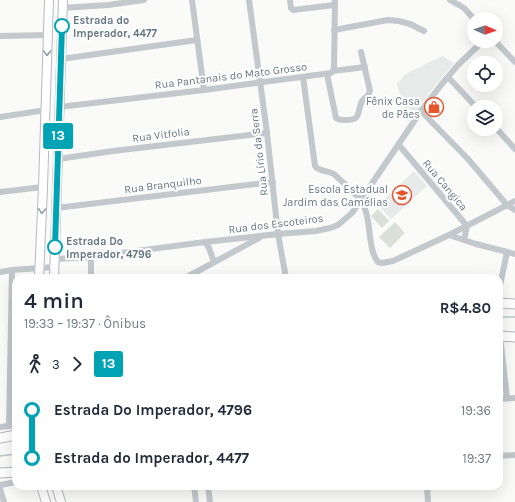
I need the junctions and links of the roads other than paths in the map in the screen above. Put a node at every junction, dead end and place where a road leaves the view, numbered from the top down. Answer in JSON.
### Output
{"nodes":[{"id":1,"x":49,"y":0,"type":"edge"},
{"id":2,"x":144,"y":0,"type":"edge"},
{"id":3,"x":192,"y":0,"type":"edge"},
{"id":4,"x":249,"y":0,"type":"edge"},
{"id":5,"x":290,"y":0,"type":"edge"},
{"id":6,"x":450,"y":0,"type":"edge"},
{"id":7,"x":462,"y":0,"type":"edge"},
{"id":8,"x":335,"y":2,"type":"edge"},
{"id":9,"x":62,"y":4,"type":"edge"},
{"id":10,"x":464,"y":8,"type":"junction"},
{"id":11,"x":468,"y":12,"type":"edge"},
{"id":12,"x":334,"y":30,"type":"junction"},
{"id":13,"x":424,"y":31,"type":"dead end"},
{"id":14,"x":48,"y":35,"type":"junction"},
{"id":15,"x":0,"y":36,"type":"edge"},
{"id":16,"x":198,"y":40,"type":"junction"},
{"id":17,"x":476,"y":48,"type":"edge"},
{"id":18,"x":502,"y":48,"type":"edge"},
{"id":19,"x":361,"y":52,"type":"dead end"},
{"id":20,"x":61,"y":59,"type":"junction"},
{"id":21,"x":515,"y":62,"type":"edge"},
{"id":22,"x":365,"y":67,"type":"junction"},
{"id":23,"x":333,"y":71,"type":"junction"},
{"id":24,"x":327,"y":74,"type":"junction"},
{"id":25,"x":303,"y":77,"type":"junction"},
{"id":26,"x":448,"y":77,"type":"junction"},
{"id":27,"x":260,"y":82,"type":"junction"},
{"id":28,"x":204,"y":90,"type":"junction"},
{"id":29,"x":469,"y":100,"type":"edge"},
{"id":30,"x":59,"y":107,"type":"junction"},
{"id":31,"x":46,"y":110,"type":"junction"},
{"id":32,"x":421,"y":111,"type":"junction"},
{"id":33,"x":0,"y":117,"type":"edge"},
{"id":34,"x":267,"y":133,"type":"junction"},
{"id":35,"x":503,"y":135,"type":"edge"},
{"id":36,"x":399,"y":145,"type":"junction"},
{"id":37,"x":515,"y":148,"type":"edge"},
{"id":38,"x":58,"y":159,"type":"junction"},
{"id":39,"x":273,"y":182,"type":"junction"},
{"id":40,"x":43,"y":187,"type":"junction"},
{"id":41,"x":0,"y":192,"type":"edge"},
{"id":42,"x":361,"y":201,"type":"junction"},
{"id":43,"x":515,"y":201,"type":"edge"},
{"id":44,"x":507,"y":205,"type":"junction"},
{"id":45,"x":56,"y":208,"type":"junction"},
{"id":46,"x":515,"y":210,"type":"edge"},
{"id":47,"x":467,"y":226,"type":"junction"},
{"id":48,"x":278,"y":234,"type":"junction"},
{"id":49,"x":449,"y":235,"type":"junction"},
{"id":50,"x":262,"y":236,"type":"junction"},
{"id":51,"x":464,"y":240,"type":"junction"},
{"id":52,"x":205,"y":242,"type":"junction"},
{"id":53,"x":507,"y":252,"type":"junction"},
{"id":54,"x":515,"y":254,"type":"edge"},
{"id":55,"x":91,"y":257,"type":"junction"},
{"id":56,"x":214,"y":262,"type":"junction"},
{"id":57,"x":55,"y":263,"type":"junction"},
{"id":58,"x":39,"y":268,"type":"junction"},
{"id":59,"x":12,"y":270,"type":"junction"},
{"id":60,"x":0,"y":272,"type":"edge"},
{"id":61,"x":12,"y":274,"type":"edge"},
{"id":62,"x":39,"y":274,"type":"edge"},
{"id":63,"x":54,"y":274,"type":"edge"},
{"id":64,"x":91,"y":274,"type":"edge"},
{"id":65,"x":192,"y":274,"type":"edge"},
{"id":66,"x":285,"y":274,"type":"edge"},
{"id":67,"x":502,"y":274,"type":"edge"},
{"id":68,"x":503,"y":303,"type":"edge"},
{"id":69,"x":515,"y":304,"type":"edge"},
{"id":70,"x":503,"y":336,"type":"edge"},
{"id":71,"x":515,"y":337,"type":"edge"},
{"id":72,"x":503,"y":363,"type":"edge"},
{"id":73,"x":503,"y":398,"type":"edge"},
{"id":74,"x":507,"y":398,"type":"junction"},
{"id":75,"x":515,"y":398,"type":"edge"},
{"id":76,"x":12,"y":425,"type":"edge"},
{"id":77,"x":0,"y":427,"type":"edge"},
{"id":78,"x":12,"y":436,"type":"edge"},
{"id":79,"x":0,"y":438,"type":"edge"},
{"id":80,"x":515,"y":455,"type":"edge"},
{"id":81,"x":503,"y":456,"type":"edge"},
{"id":82,"x":12,"y":472,"type":"edge"},
{"id":83,"x":0,"y":473,"type":"edge"},
{"id":84,"x":12,"y":483,"type":"edge"},
{"id":85,"x":0,"y":485,"type":"edge"},
{"id":86,"x":0,"y":489,"type":"edge"},
{"id":87,"x":42,"y":490,"type":"edge"},
{"id":88,"x":57,"y":490,"type":"edge"},
{"id":89,"x":194,"y":490,"type":"edge"},
{"id":90,"x":208,"y":490,"type":"edge"},
{"id":91,"x":427,"y":490,"type":"edge"},
{"id":92,"x":4,"y":502,"type":"edge"},
{"id":93,"x":46,"y":502,"type":"edge"},
{"id":94,"x":61,"y":502,"type":"edge"},
{"id":95,"x":196,"y":502,"type":"edge"},
{"id":96,"x":210,"y":502,"type":"edge"},
{"id":97,"x":428,"y":502,"type":"edge"}],
"edges":[{"from":1,"to":14,"type":"main road"},
{"from":2,"to":9,"type":"street"},
{"from":3,"to":16,"type":"street"},
{"from":4,"to":27,"type":"street","name":"Rua Lírio da Serra"},
{"from":5,"to":8,"type":"street"},
{"from":6,"to":10,"type":"street"},
{"from":7,"to":10,"type":"street"},
{"from":8,"to":12,"type":"street"},
{"from":9,"to":20,"type":"main road"},
{"from":10,"to":11,"type":"street"},
{"from":12,"to":13,"type":"street"},
{"from":12,"to":23,"type":"street"},
{"from":14,"to":15,"type":"street"},
{"from":14,"to":31,"type":"main road","one_way":true},
{"from":16,"to":20,"type":"street"},
{"from":16,"to":28,"type":"street"},
{"from":17,"to":26,"type":"street","name":"Rua dos Escoteiros"},
{"from":18,"to":21,"type":"street"},
{"from":19,"to":22,"type":"street"},
{"from":20,"to":30,"type":"main road"},
{"from":22,"to":23,"type":"street","name":"Rua Pantanais do Mato Grosso"},
{"from":22,"to":24,"type":"street"},
{"from":23,"to":24,"type":"street","name":"Rua Pantanais do Mato Grosso"},
{"from":24,"to":25,"type":"street","name":"Rua Pantanais do Mato Grosso"},
{"from":25,"to":27,"type":"street","name":"Rua Pantanais do Mato Grosso"},
{"from":25,"to":42,"type":"street"},
{"from":26,"to":29,"type":"street"},
{"from":26,"to":32,"type":"street","name":"Rua dos Escoteiros"},
{"from":27,"to":28,"type":"street","name":"Rua Pantanais do Mato Grosso"},
{"from":27,"to":34,"type":"street","name":"Rua Lírio da Serra"},
{"from":28,"to":30,"type":"street","name":"Rua Pantanais do Mato Grosso"},
{"from":30,"to":38,"type":"main road"},
{"from":31,"to":33,"type":"street"},
{"from":31,"to":40,"type":"main road"},
{"from":32,"to":36,"type":"street","name":"Rua dos Escoteiros"},
{"from":32,"to":44,"type":"street"},
{"from":34,"to":38,"type":"street","name":"Rua Vitfolia"},
{"from":34,"to":39,"type":"street","name":"Rua Lírio da Serra"},
{"from":35,"to":37,"type":"street"},
{"from":36,"to":42,"type":"street","name":"Rua dos Escoteiros"},
{"from":36,"to":47,"type":"street","name":"Rua Cangica"},
{"from":38,"to":45,"type":"main road"},
{"from":39,"to":45,"type":"street","name":"Rua Branquilho"},
{"from":39,"to":48,"type":"street","name":"Rua Lírio da Serra"},
{"from":40,"to":41,"type":"street"},
{"from":40,"to":58,"type":"main road","one_way":true},
{"from":42,"to":48,"type":"street","name":"Rua dos Escoteiros"},
{"from":42,"to":49,"type":"street"},
{"from":43,"to":44,"type":"street"},
{"from":44,"to":46,"type":"street"},
{"from":44,"to":47,"type":"street"},
{"from":45,"to":57,"type":"main road"},
{"from":47,"to":49,"type":"street"},
{"from":47,"to":51,"type":"street","name":"Rua Cangica"},
{"from":48,"to":50,"type":"street","name":"Rua dos Escoteiros"},
{"from":48,"to":66,"type":"street","name":"Rua Lírio da Serra"},
{"from":49,"to":51,"type":"street"},
{"from":50,"to":52,"type":"street","name":"Rua dos Escoteiros"},
{"from":50,"to":56,"type":"street"},
{"from":51,"to":53,"type":"street"},
{"from":52,"to":55,"type":"street","name":"Rua dos Escoteiros"},
{"from":52,"to":56,"type":"street"},
{"from":53,"to":54,"type":"street"},
{"from":53,"to":67,"type":"street"},
{"from":55,"to":57,"type":"street","name":"Rua dos Escoteiros"},
{"from":55,"to":64,"type":"street"},
{"from":56,"to":65,"type":"street"},
{"from":57,"to":58,"type":"street","name":"Rua dos Escoteiros"},
{"from":57,"to":63,"type":"main road"},
{"from":58,"to":59,"type":"street","name":"Rua dos Escoteiros"},
{"from":58,"to":62,"type":"main road"},
{"from":59,"to":60,"type":"street","name":"Rua dos Escoteiros"},
{"from":59,"to":61,"type":"street"},
{"from":68,"to":69,"type":"highway"},
{"from":70,"to":71,"type":"highway"},
{"from":72,"to":74,"type":"street"},
{"from":73,"to":74,"type":"street"},
{"from":74,"to":75,"type":"street"},
{"from":76,"to":77,"type":"street"},
{"from":78,"to":79,"type":"highway"},
{"from":80,"to":81,"type":"street"},
{"from":82,"to":83,"type":"highway"},
{"from":84,"to":85,"type":"street"},
{"from":86,"to":92,"type":"street"},
{"from":87,"to":93,"type":"main road"},
{"from":88,"to":94,"type":"main road"},
{"from":89,"to":95,"type":"street"},
{"from":90,"to":96,"type":"street"},
{"from":91,"to":97,"type":"street"}]}
